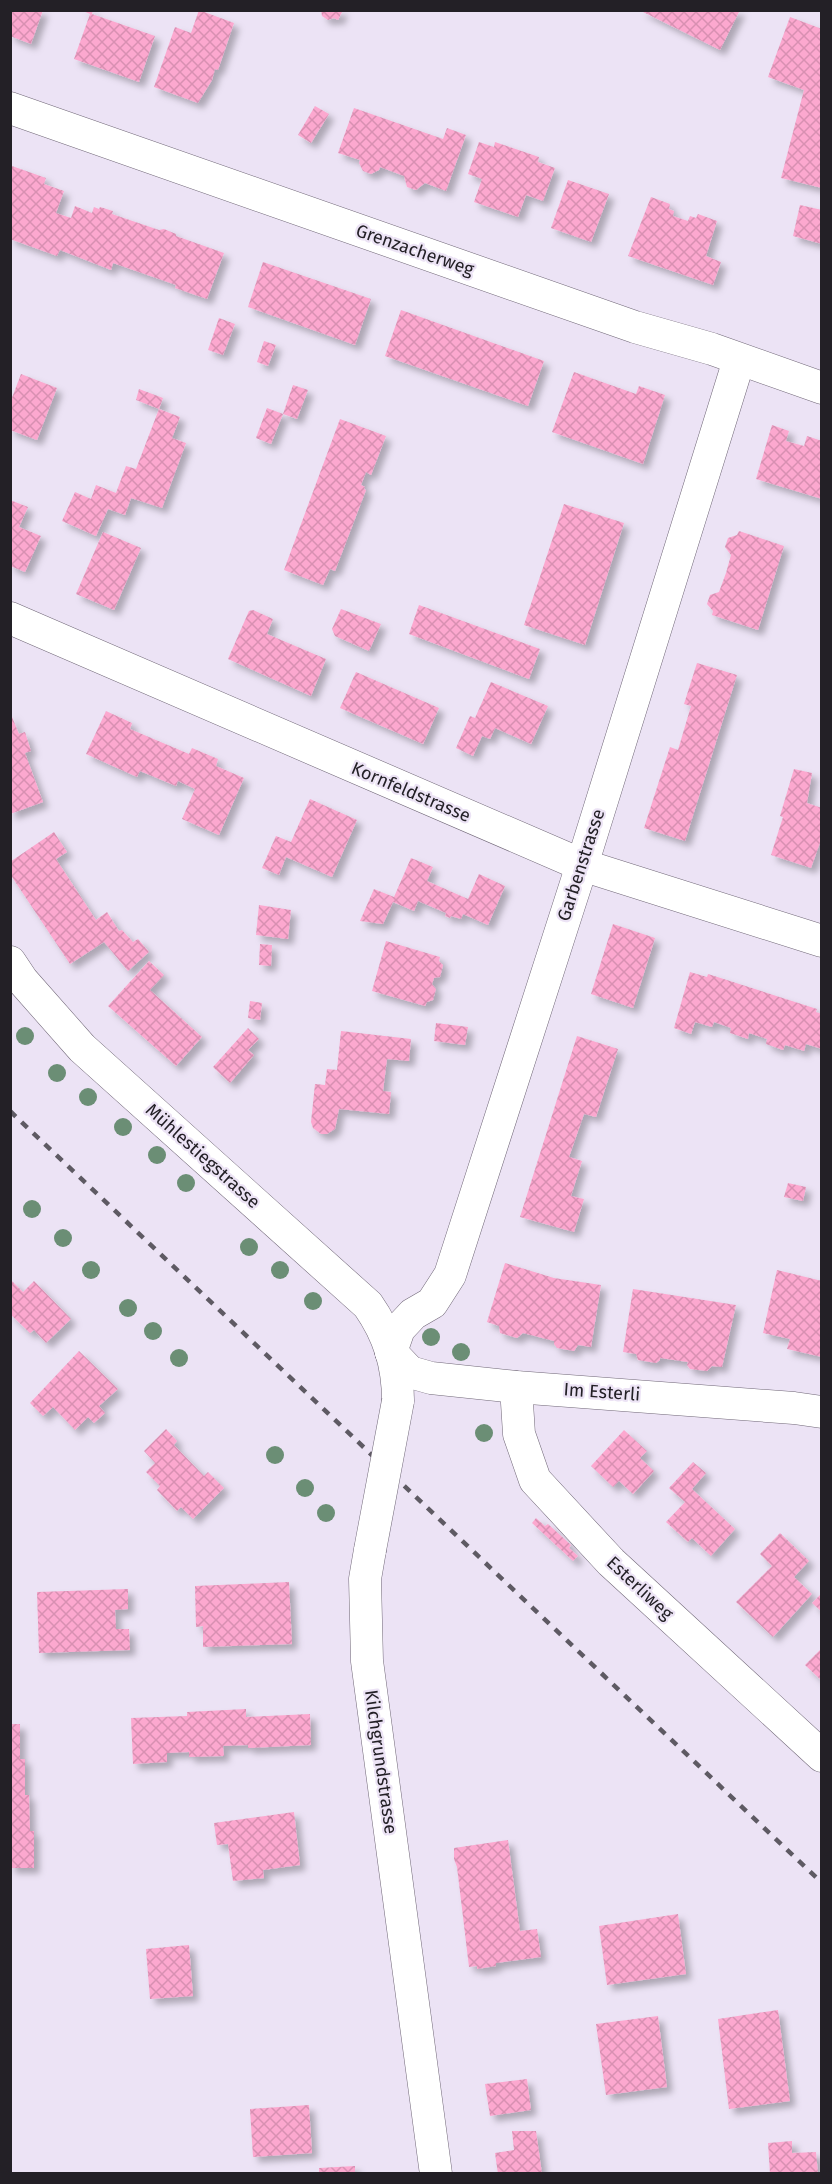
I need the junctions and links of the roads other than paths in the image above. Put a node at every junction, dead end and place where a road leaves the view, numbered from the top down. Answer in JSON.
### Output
{"nodes":[{"id":1,"x":10,"y":108,"type":"edge"},
{"id":2,"x":739,"y":360,"type":"junction"},
{"id":3,"x":822,"y":388,"type":"edge"},
{"id":4,"x":10,"y":618,"type":"edge"},
{"id":5,"x":582,"y":866,"type":"junction"},
{"id":6,"x":822,"y":941,"type":"edge"},
{"id":7,"x":10,"y":962,"type":"edge"},
{"id":8,"x":391,"y":1352,"type":"junction"},
{"id":9,"x":516,"y":1387,"type":"junction"},
{"id":10,"x":822,"y":1412,"type":"edge"},
{"id":11,"x":822,"y":1756,"type":"edge"},
{"id":12,"x":436,"y":2174,"type":"edge"}],
"edges":[{"from":1,"to":2,"type":"street","name":"Grenzacherweg"},
{"from":2,"to":3,"type":"street","name":"Grenzacherweg"},
{"from":2,"to":5,"type":"street","name":"Garbenstrasse"},
{"from":4,"to":5,"type":"street","name":"Kornfeldstrasse"},
{"from":5,"to":6,"type":"street","name":"Kornfeldstrasse"},
{"from":5,"to":8,"type":"street","name":"Garbenstrasse"},
{"from":7,"to":8,"type":"street","name":"Mühlestiegstrasse"},
{"from":8,"to":9,"type":"street","name":"Im Esterli"},
{"from":8,"to":12,"type":"street","name":"Kilchgrundstrasse","bridge":true},
{"from":9,"to":10,"type":"street","name":"Im Esterli"},
{"from":9,"to":11,"type":"street","name":"Esterliweg"}]}
